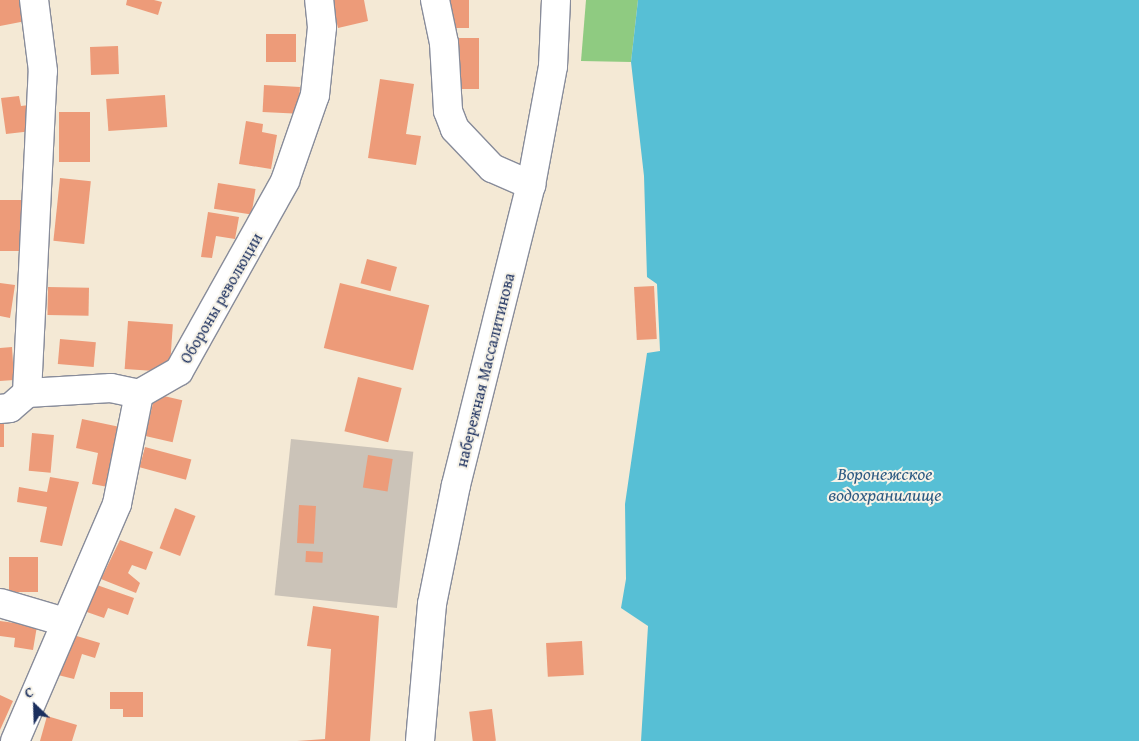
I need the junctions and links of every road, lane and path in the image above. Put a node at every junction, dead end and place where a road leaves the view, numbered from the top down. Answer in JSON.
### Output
{"nodes":[{"id":1,"x":34,"y":0,"type":"edge"},
{"id":2,"x":319,"y":0,"type":"edge"},
{"id":3,"x":435,"y":0,"type":"edge"},
{"id":4,"x":556,"y":0,"type":"edge"},
{"id":5,"x":531,"y":185,"type":"junction"},
{"id":6,"x":27,"y":393,"type":"junction"},
{"id":7,"x":140,"y":394,"type":"junction"},
{"id":8,"x":0,"y":409,"type":"edge"},
{"id":9,"x":0,"y":603,"type":"edge"},
{"id":10,"x":65,"y":622,"type":"junction"},
{"id":11,"x":15,"y":741,"type":"edge"},
{"id":12,"x":420,"y":741,"type":"edge"}],
"edges":[{"from":1,"to":6,"type":"street"},
{"from":2,"to":7,"type":"street","name":"Обороны революции"},
{"from":3,"to":5,"type":"street"},
{"from":4,"to":5,"type":"street","name":"набережная Массалитинова"},
{"from":5,"to":12,"type":"street","name":"набережная Массалитинова"},
{"from":6,"to":7,"type":"street"},
{"from":6,"to":8,"type":"street"},
{"from":7,"to":10,"type":"street"},
{"from":9,"to":10,"type":"street"},
{"from":10,"to":11,"type":"street"}]}
